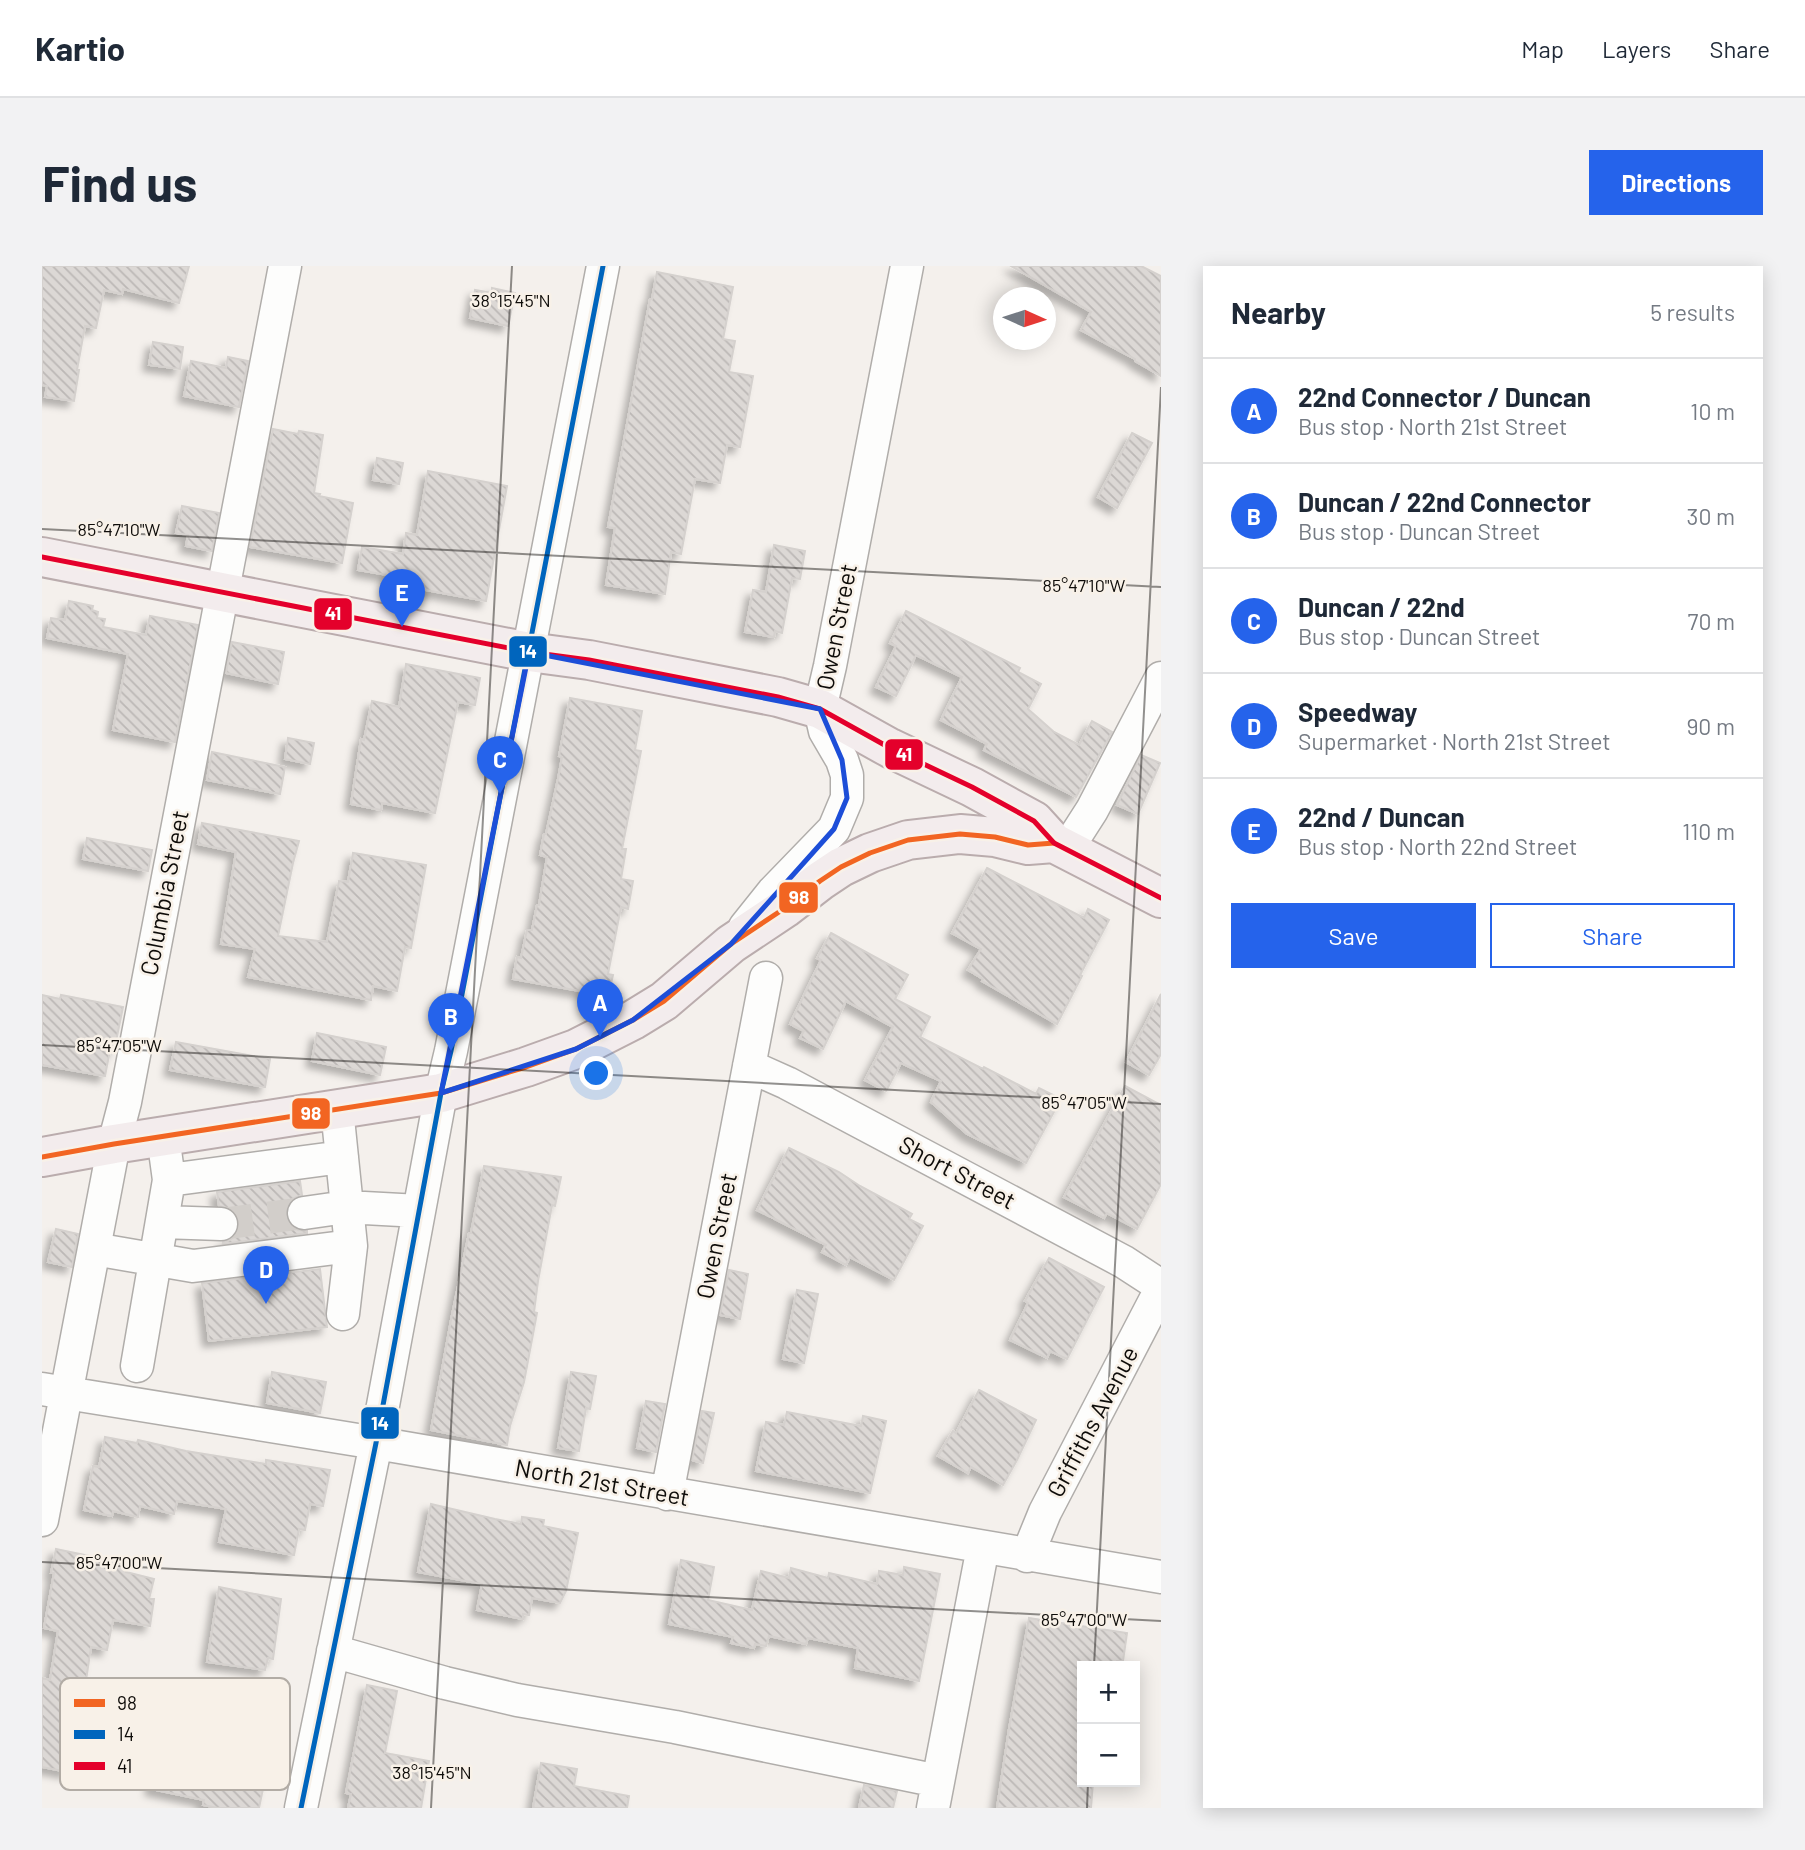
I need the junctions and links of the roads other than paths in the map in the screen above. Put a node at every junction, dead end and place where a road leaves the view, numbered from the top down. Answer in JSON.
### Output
{"nodes":[{"id":1,"x":285,"y":266,"type":"edge"},
{"id":2,"x":603,"y":266,"type":"edge"},
{"id":3,"x":907,"y":266,"type":"edge"},
{"id":4,"x":42,"y":557,"type":"edge"},
{"id":5,"x":222,"y":593,"type":"junction"},
{"id":6,"x":529,"y":652,"type":"junction"},
{"id":7,"x":1161,"y":678,"type":"edge"},
{"id":8,"x":820,"y":709,"type":"junction"},
{"id":9,"x":1060,"y":846,"type":"junction"},
{"id":10,"x":1161,"y":898,"type":"edge"},
{"id":11,"x":731,"y":944,"type":"junction"},
{"id":12,"x":766,"y":978,"type":"dead end"},
{"id":13,"x":750,"y":1066,"type":"junction"},
{"id":14,"x":441,"y":1093,"type":"junction"},
{"id":15,"x":337,"y":1109,"type":"junction"},
{"id":16,"x":163,"y":1136,"type":"junction"},
{"id":17,"x":114,"y":1144,"type":"junction"},
{"id":18,"x":42,"y":1157,"type":"edge"},
{"id":19,"x":342,"y":1157,"type":"junction"},
{"id":20,"x":169,"y":1180,"type":"junction"},
{"id":21,"x":346,"y":1207,"type":"junction"},
{"id":22,"x":419,"y":1211,"type":"junction"},
{"id":23,"x":304,"y":1213,"type":"tunnel mouth"},
{"id":24,"x":162,"y":1222,"type":"junction"},
{"id":25,"x":221,"y":1224,"type":"tunnel mouth"},
{"id":26,"x":351,"y":1246,"type":"junction"},
{"id":27,"x":94,"y":1249,"type":"junction"},
{"id":28,"x":156,"y":1260,"type":"junction"},
{"id":29,"x":1161,"y":1287,"type":"edge"},
{"id":30,"x":343,"y":1314,"type":"dead end"},
{"id":31,"x":137,"y":1366,"type":"dead end"},
{"id":32,"x":55,"y":1391,"type":"edge"},
{"id":33,"x":376,"y":1443,"type":"junction"},
{"id":34,"x":667,"y":1494,"type":"junction"},
{"id":35,"x":42,"y":1520,"type":"edge"},
{"id":36,"x":983,"y":1547,"type":"junction"},
{"id":37,"x":1027,"y":1556,"type":"junction"},
{"id":38,"x":1161,"y":1577,"type":"edge"},
{"id":39,"x":333,"y":1651,"type":"junction"},
{"id":40,"x":936,"y":1794,"type":"edge"},
{"id":41,"x":302,"y":1808,"type":"edge"}],
"edges":[{"from":1,"to":5,"type":"street","name":"Columbia Street"},
{"from":2,"to":6,"type":"street"},
{"from":3,"to":8,"type":"street","name":"Owen Street"},
{"from":4,"to":5,"type":"main road"},
{"from":5,"to":6,"type":"main road"},
{"from":5,"to":17,"type":"street","name":"Columbia Street"},
{"from":6,"to":8,"type":"main road"},
{"from":6,"to":14,"type":"street"},
{"from":7,"to":9,"type":"street"},
{"from":8,"to":9,"type":"main road"},
{"from":8,"to":11,"type":"street","name":"Owen Street"},
{"from":9,"to":10,"type":"main road"},
{"from":9,"to":11,"type":"main road"},
{"from":11,"to":14,"type":"main road"},
{"from":12,"to":13,"type":"street","name":"Owen Street"},
{"from":13,"to":29,"type":"street","name":"Short Street"},
{"from":13,"to":34,"type":"street","name":"Owen Street"},
{"from":14,"to":15,"type":"main road"},
{"from":14,"to":22,"type":"street"},
{"from":15,"to":16,"type":"main road"},
{"from":15,"to":19,"type":"street"},
{"from":16,"to":17,"type":"main road"},
{"from":16,"to":20,"type":"street"},
{"from":17,"to":18,"type":"main road"},
{"from":17,"to":27,"type":"street","name":"Columbia Street"},
{"from":19,"to":20,"type":"street"},
{"from":19,"to":21,"type":"street"},
{"from":20,"to":24,"type":"street"},
{"from":21,"to":22,"type":"street"},
{"from":21,"to":23,"type":"street"},
{"from":21,"to":26,"type":"street"},
{"from":22,"to":33,"type":"street"},
{"from":24,"to":25,"type":"street"},
{"from":24,"to":28,"type":"street"},
{"from":26,"to":28,"type":"street"},
{"from":26,"to":30,"type":"street"},
{"from":27,"to":28,"type":"street"},
{"from":27,"to":32,"type":"street","name":"Columbia Street"},
{"from":28,"to":31,"type":"street"},
{"from":29,"to":37,"type":"street","name":"Griffiths Avenue"},
{"from":32,"to":33,"type":"street","name":"North 21st Street"},
{"from":32,"to":35,"type":"street","name":"Columbia Street"},
{"from":33,"to":34,"type":"street","name":"North 21st Street"},
{"from":33,"to":39,"type":"street"},
{"from":34,"to":36,"type":"street","name":"North 21st Street"},
{"from":36,"to":37,"type":"street","name":"North 21st Street"},
{"from":36,"to":40,"type":"street"},
{"from":37,"to":38,"type":"street","name":"North 21st Street"},
{"from":39,"to":40,"type":"street"},
{"from":39,"to":41,"type":"street"}]}
